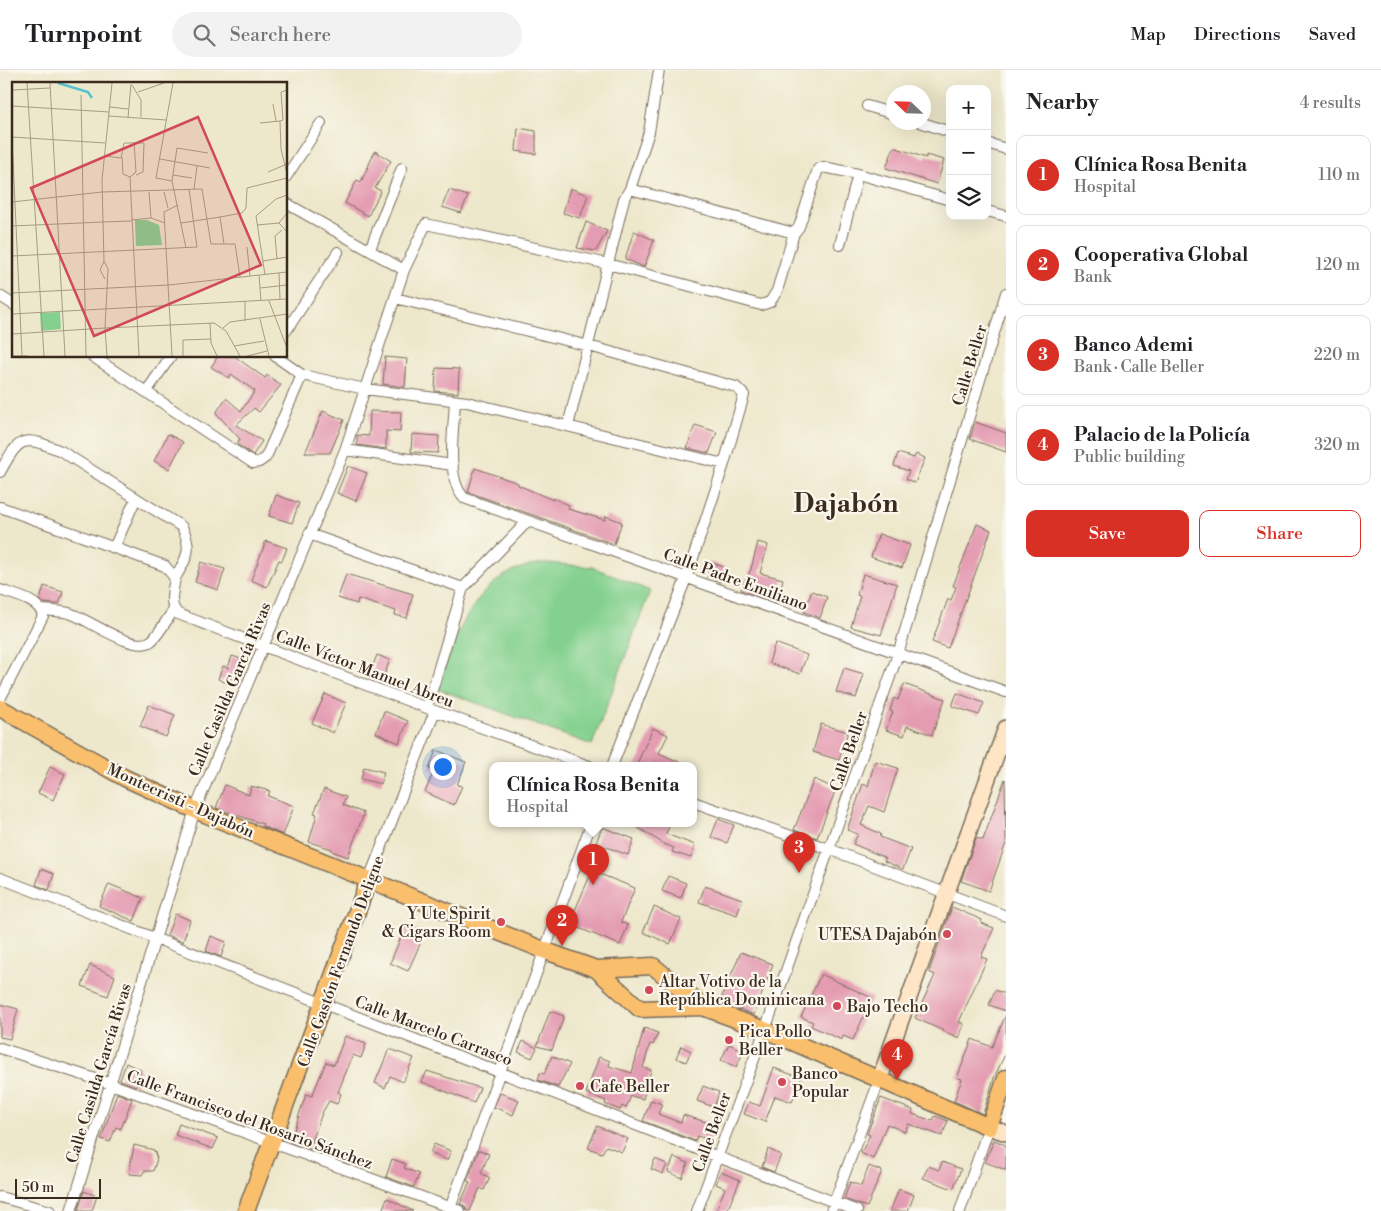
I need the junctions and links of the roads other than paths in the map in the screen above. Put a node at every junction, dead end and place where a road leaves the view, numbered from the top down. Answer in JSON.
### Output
{"nodes":[{"id":1,"x":659,"y":70,"type":"edge"},
{"id":2,"x":867,"y":106,"type":"dead end"},
{"id":3,"x":886,"y":112,"type":"edge"},
{"id":4,"x":321,"y":123,"type":"dead end"},
{"id":5,"x":931,"y":126,"type":"edge"},
{"id":6,"x":946,"y":131,"type":"edge"},
{"id":7,"x":991,"y":144,"type":"edge"},
{"id":8,"x":1006,"y":149,"type":"edge"},
{"id":9,"x":402,"y":168,"type":"dead end"},
{"id":10,"x":288,"y":174,"type":"edge"},
{"id":11,"x":858,"y":174,"type":"junction"},
{"id":12,"x":630,"y":189,"type":"junction"},
{"id":13,"x":946,"y":199,"type":"edge"},
{"id":14,"x":288,"y":204,"type":"edge"},
{"id":15,"x":991,"y":212,"type":"edge"},
{"id":16,"x":1006,"y":216,"type":"edge"},
{"id":17,"x":794,"y":233,"type":"junction"},
{"id":18,"x":840,"y":245,"type":"dead end"},
{"id":19,"x":370,"y":249,"type":"junction"},
{"id":20,"x":338,"y":252,"type":"dead end"},
{"id":21,"x":608,"y":264,"type":"junction"},
{"id":22,"x":404,"y":270,"type":"junction"},
{"id":23,"x":1006,"y":293,"type":"edge"},
{"id":24,"x":0,"y":296,"type":"edge"},
{"id":25,"x":395,"y":298,"type":"junction"},
{"id":26,"x":12,"y":304,"type":"edge"},
{"id":27,"x":288,"y":328,"type":"edge"},
{"id":28,"x":589,"y":346,"type":"junction"},
{"id":29,"x":95,"y":358,"type":"edge"},
{"id":30,"x":170,"y":358,"type":"edge"},
{"id":31,"x":278,"y":358,"type":"edge"},
{"id":32,"x":302,"y":375,"type":"junction"},
{"id":33,"x":366,"y":389,"type":"junction"},
{"id":34,"x":146,"y":392,"type":"junction"},
{"id":35,"x":455,"y":401,"type":"junction"},
{"id":36,"x":568,"y":426,"type":"junction"},
{"id":37,"x":345,"y":450,"type":"junction"},
{"id":38,"x":724,"y":464,"type":"junction"},
{"id":39,"x":453,"y":465,"type":"junction"},
{"id":40,"x":0,"y":472,"type":"edge"},
{"id":41,"x":136,"y":498,"type":"junction"},
{"id":42,"x":0,"y":507,"type":"edge"},
{"id":43,"x":527,"y":522,"type":"junction"},
{"id":44,"x":309,"y":534,"type":"junction"},
{"id":45,"x":114,"y":548,"type":"junction"},
{"id":46,"x":686,"y":576,"type":"junction"},
{"id":47,"x":175,"y":578,"type":"junction"},
{"id":48,"x":463,"y":588,"type":"junction"},
{"id":49,"x":0,"y":590,"type":"edge"},
{"id":50,"x":42,"y":610,"type":"junction"},
{"id":51,"x":174,"y":610,"type":"junction"},
{"id":52,"x":264,"y":646,"type":"junction"},
{"id":53,"x":898,"y":654,"type":"junction"},
{"id":54,"x":1006,"y":692,"type":"edge"},
{"id":55,"x":0,"y":699,"type":"edge"},
{"id":56,"x":0,"y":708,"type":"edge"},
{"id":57,"x":431,"y":709,"type":"junction"},
{"id":58,"x":1006,"y":728,"type":"edge"},
{"id":59,"x":578,"y":762,"type":"edge"},
{"id":60,"x":614,"y":762,"type":"edge"},
{"id":61,"x":697,"y":803,"type":"edge"},
{"id":62,"x":196,"y":810,"type":"junction"},
{"id":63,"x":590,"y":827,"type":"edge"},
{"id":64,"x":829,"y":849,"type":"junction"},
{"id":65,"x":0,"y":878,"type":"edge"},
{"id":66,"x":369,"y":879,"type":"junction"},
{"id":67,"x":947,"y":894,"type":"junction"},
{"id":68,"x":1006,"y":916,"type":"edge"},
{"id":69,"x":154,"y":940,"type":"junction"},
{"id":70,"x":546,"y":951,"type":"junction"},
{"id":71,"x":596,"y":968,"type":"junction"},
{"id":72,"x":323,"y":1005,"type":"junction"},
{"id":73,"x":703,"y":1007,"type":"junction"},
{"id":74,"x":765,"y":1030,"type":"junction"},
{"id":75,"x":0,"y":1048,"type":"edge"},
{"id":76,"x":500,"y":1071,"type":"junction"},
{"id":77,"x":1006,"y":1078,"type":"edge"},
{"id":78,"x":879,"y":1081,"type":"junction"},
{"id":79,"x":111,"y":1084,"type":"junction"},
{"id":80,"x":988,"y":1127,"type":"junction"},
{"id":81,"x":1006,"y":1133,"type":"edge"},
{"id":82,"x":272,"y":1144,"type":"junction"},
{"id":83,"x":718,"y":1158,"type":"junction"},
{"id":84,"x":0,"y":1197,"type":"edge"},
{"id":85,"x":832,"y":1206,"type":"edge"},
{"id":86,"x":453,"y":1210,"type":"edge"},
{"id":87,"x":50,"y":1211,"type":"edge"},
{"id":88,"x":71,"y":1211,"type":"edge"},
{"id":89,"x":246,"y":1211,"type":"edge"},
{"id":90,"x":697,"y":1211,"type":"edge"},
{"id":91,"x":857,"y":1211,"type":"edge"},
{"id":92,"x":960,"y":1211,"type":"edge"}],
"edges":[{"from":1,"to":12,"type":"street"},
{"from":2,"to":3,"type":"street"},
{"from":4,"to":10,"type":"street"},
{"from":5,"to":6,"type":"street"},
{"from":7,"to":8,"type":"street"},
{"from":9,"to":19,"type":"street"},
{"from":11,"to":13,"type":"street"},
{"from":11,"to":17,"type":"street"},
{"from":11,"to":18,"type":"street"},
{"from":12,"to":17,"type":"street"},
{"from":12,"to":21,"type":"street"},
{"from":14,"to":19,"type":"street"},
{"from":15,"to":16,"type":"street"},
{"from":17,"to":21,"type":"street"},
{"from":19,"to":22,"type":"street"},
{"from":20,"to":27,"type":"street"},
{"from":21,"to":22,"type":"street","name":"Calle Casilda García Rivas"},
{"from":21,"to":28,"type":"street"},
{"from":22,"to":25,"type":"street","name":"Calle Casilda García Rivas"},
{"from":23,"to":53,"type":"street","name":"Calle Beller"},
{"from":24,"to":26,"type":"street"},
{"from":25,"to":28,"type":"street"},
{"from":25,"to":33,"type":"street","name":"Calle Casilda García Rivas"},
{"from":28,"to":36,"type":"street"},
{"from":28,"to":38,"type":"street"},
{"from":29,"to":34,"type":"street"},
{"from":30,"to":34,"type":"street"},
{"from":31,"to":32,"type":"street"},
{"from":32,"to":33,"type":"street"},
{"from":32,"to":34,"type":"street"},
{"from":33,"to":35,"type":"street"},
{"from":33,"to":37,"type":"street","name":"Calle Casilda García Rivas"},
{"from":35,"to":36,"type":"street"},
{"from":35,"to":39,"type":"street"},
{"from":36,"to":38,"type":"street"},
{"from":37,"to":39,"type":"street"},
{"from":37,"to":44,"type":"street","name":"Calle Casilda García Rivas"},
{"from":38,"to":46,"type":"street"},
{"from":39,"to":43,"type":"street","name":"Calle Padre Emiliano"},
{"from":40,"to":41,"type":"street"},
{"from":41,"to":45,"type":"street"},
{"from":41,"to":47,"type":"street"},
{"from":42,"to":45,"type":"street"},
{"from":43,"to":46,"type":"street","name":"Calle Padre Emiliano"},
{"from":43,"to":48,"type":"street"},
{"from":44,"to":48,"type":"street"},
{"from":44,"to":52,"type":"street","name":"Calle Casilda García Rivas"},
{"from":45,"to":47,"type":"street"},
{"from":46,"to":53,"type":"street","name":"Calle Padre Emiliano"},
{"from":46,"to":60,"type":"street"},
{"from":47,"to":51,"type":"street"},
{"from":48,"to":57,"type":"street","name":"Calle Gastón Fernando Deligne"},
{"from":49,"to":50,"type":"street"},
{"from":50,"to":51,"type":"street"},
{"from":50,"to":55,"type":"street"},
{"from":51,"to":52,"type":"street","name":"Calle Víctor Manuel Abreu"},
{"from":52,"to":57,"type":"street","name":"Calle Víctor Manuel Abreu"},
{"from":52,"to":62,"type":"street","name":"Calle Casilda García Rivas"},
{"from":53,"to":54,"type":"street","name":"Calle Padre Emiliano"},
{"from":53,"to":64,"type":"street","name":"Calle Beller"},
{"from":56,"to":62,"type":"main road","name":"Montecristi - Dajabón"},
{"from":57,"to":59,"type":"street","name":"Calle Víctor Manuel Abreu"},
{"from":57,"to":66,"type":"street","name":"Calle Gastón Fernando Deligne"},
{"from":58,"to":67,"type":"street"},
{"from":61,"to":64,"type":"street"},
{"from":62,"to":66,"type":"main road","name":"Montecristi - Dajabón"},
{"from":62,"to":69,"type":"street","name":"Calle Casilda García Rivas"},
{"from":63,"to":70,"type":"street"},
{"from":64,"to":67,"type":"street"},
{"from":64,"to":74,"type":"street","name":"Calle Beller"},
{"from":65,"to":69,"type":"street","name":"Calle Marcelo Carrasco"},
{"from":66,"to":70,"type":"main road","name":"Montecristi - Dajabón"},
{"from":66,"to":72,"type":"main road","name":"Calle Gastón Fernando Deligne"},
{"from":67,"to":68,"type":"street"},
{"from":67,"to":78,"type":"street"},
{"from":69,"to":72,"type":"street","name":"Calle Marcelo Carrasco"},
{"from":69,"to":79,"type":"street","name":"Calle Casilda García Rivas"},
{"from":70,"to":71,"type":"main road","name":"Montecristi - Dajabón"},
{"from":70,"to":76,"type":"street"},
{"from":71,"to":73,"type":"main road"},
{"from":71,"to":73,"type":"main road"},
{"from":72,"to":76,"type":"street","name":"Calle Marcelo Carrasco"},
{"from":72,"to":82,"type":"main road","name":"Calle Gastón Fernando Deligne"},
{"from":73,"to":74,"type":"main road"},
{"from":74,"to":78,"type":"main road"},
{"from":74,"to":83,"type":"street","name":"Calle Beller"},
{"from":75,"to":79,"type":"street","name":"Calle Francisco del Rosario Sánchez"},
{"from":76,"to":83,"type":"street","name":"Calle Marcelo Carrasco"},
{"from":76,"to":86,"type":"street"},
{"from":77,"to":80,"type":"main road"},
{"from":78,"to":80,"type":"main road"},
{"from":78,"to":85,"type":"street"},
{"from":79,"to":82,"type":"street","name":"Calle Francisco del Rosario Sánchez"},
{"from":79,"to":88,"type":"street","name":"Calle Casilda García Rivas"},
{"from":80,"to":81,"type":"street"},
{"from":80,"to":92,"type":"street"},
{"from":82,"to":86,"type":"street","name":"Calle Francisco del Rosario Sánchez"},
{"from":82,"to":89,"type":"main road","name":"Calle Gastón Fernando Deligne"},
{"from":83,"to":85,"type":"street","name":"Calle Marcelo Carrasco"},
{"from":83,"to":90,"type":"street","name":"Calle Beller"},
{"from":84,"to":87,"type":"street"},
{"from":85,"to":91,"type":"street","name":"Calle Marcelo Carrasco"}]}
